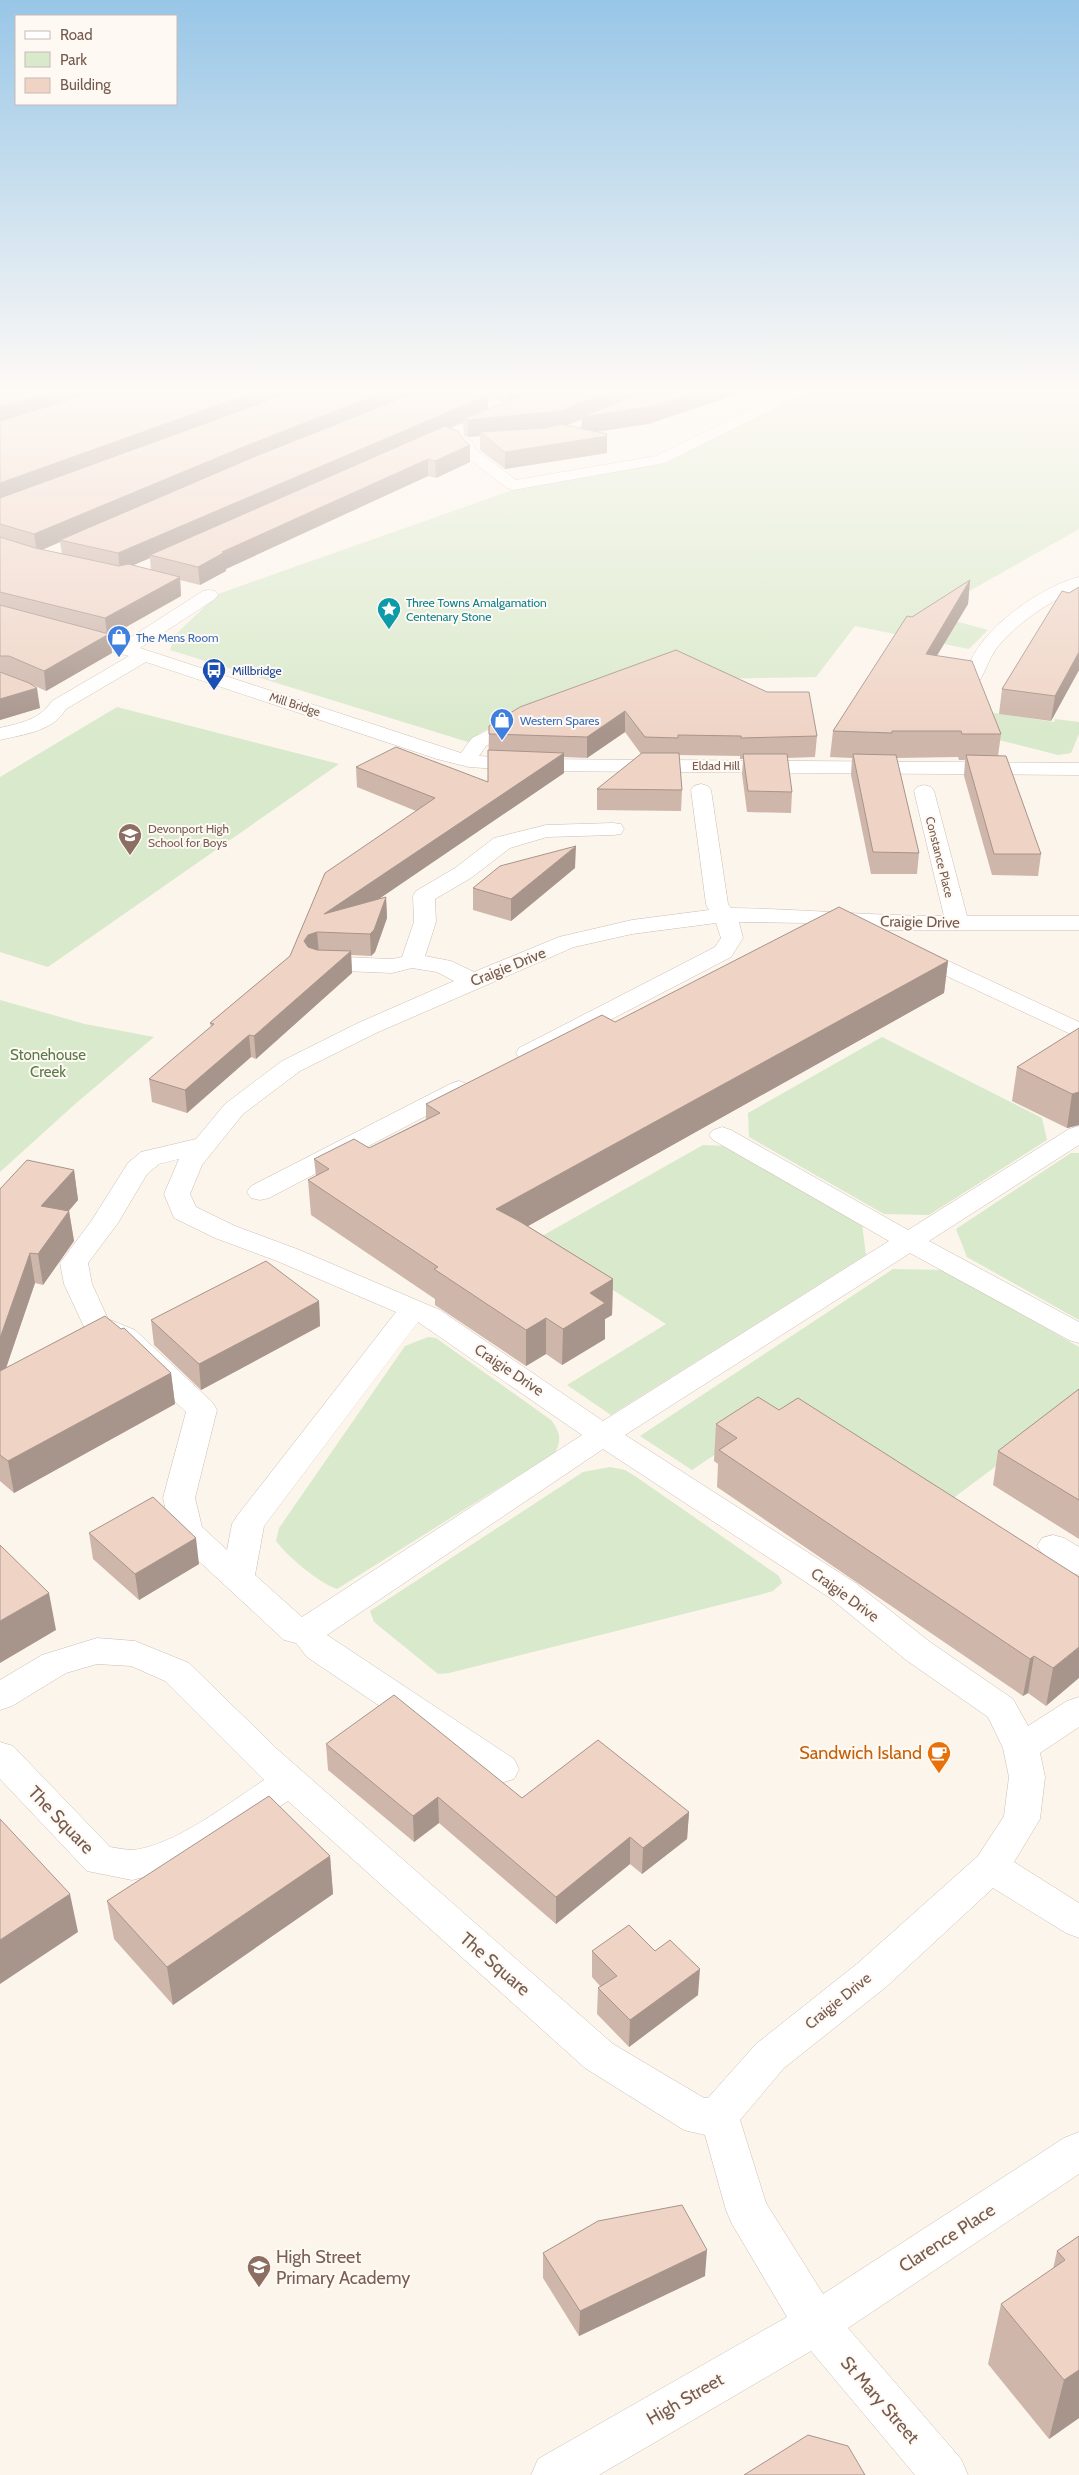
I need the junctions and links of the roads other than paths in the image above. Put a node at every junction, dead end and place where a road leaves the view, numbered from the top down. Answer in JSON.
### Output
{"nodes":[{"id":1,"x":1079,"y":582,"type":"edge"},
{"id":2,"x":183,"y":588,"type":"dead end"},
{"id":3,"x":54,"y":631,"type":"edge"},
{"id":4,"x":125,"y":649,"type":"junction"},
{"id":5,"x":144,"y":655,"type":"junction"},
{"id":6,"x":973,"y":676,"type":"edge"},
{"id":7,"x":539,"y":712,"type":"edge"},
{"id":8,"x":0,"y":734,"type":"edge"},
{"id":9,"x":444,"y":754,"type":"joint"},
{"id":10,"x":466,"y":760,"type":"junction"},
{"id":11,"x":1079,"y":769,"type":"edge"},
{"id":12,"x":701,"y":790,"type":"dead end"},
{"id":13,"x":924,"y":791,"type":"dead end"},
{"id":14,"x":613,"y":829,"type":"dead end"},
{"id":15,"x":724,"y":915,"type":"junction"},
{"id":16,"x":889,"y":923,"type":"junction"},
{"id":17,"x":957,"y":923,"type":"junction"},
{"id":18,"x":1079,"y":923,"type":"edge"},
{"id":19,"x":412,"y":961,"type":"junction"},
{"id":20,"x":319,"y":963,"type":"edge"},
{"id":21,"x":473,"y":981,"type":"junction"},
{"id":22,"x":1079,"y":1031,"type":"edge"},
{"id":23,"x":504,"y":1065,"type":"edge"},
{"id":24,"x":478,"y":1079,"type":"edge"},
{"id":25,"x":1078,"y":1134,"type":"edge"},
{"id":26,"x":722,"y":1135,"type":"dead end"},
{"id":27,"x":205,"y":1144,"type":"junction"},
{"id":28,"x":260,"y":1192,"type":"dead end"},
{"id":29,"x":908,"y":1241,"type":"junction"},
{"id":30,"x":414,"y":1309,"type":"junction"},
{"id":31,"x":1079,"y":1334,"type":"edge"},
{"id":32,"x":603,"y":1435,"type":"junction"},
{"id":33,"x":1052,"y":1546,"type":"dead end"},
{"id":34,"x":1079,"y":1563,"type":"edge"},
{"id":35,"x":238,"y":1578,"type":"junction"},
{"id":36,"x":304,"y":1630,"type":"junction"},
{"id":37,"x":0,"y":1697,"type":"edge"},
{"id":38,"x":1079,"y":1710,"type":"edge"},
{"id":39,"x":1021,"y":1748,"type":"junction"},
{"id":40,"x":0,"y":1756,"type":"edge"},
{"id":41,"x":501,"y":1769,"type":"dead end"},
{"id":42,"x":289,"y":1782,"type":"junction"},
{"id":43,"x":991,"y":1867,"type":"junction"},
{"id":44,"x":1079,"y":1922,"type":"edge"},
{"id":45,"x":718,"y":2116,"type":"junction"},
{"id":46,"x":1079,"y":2151,"type":"edge"},
{"id":47,"x":816,"y":2324,"type":"junction"},
{"id":48,"x":554,"y":2475,"type":"edge"},
{"id":49,"x":945,"y":2475,"type":"edge"}],
"edges":[{"from":1,"to":6,"type":"street"},
{"from":2,"to":4,"type":"street"},
{"from":3,"to":4,"type":"street","name":"Mill Bridge"},
{"from":4,"to":5,"type":"street","name":"Mill Bridge"},
{"from":5,"to":8,"type":"street"},
{"from":5,"to":9,"type":"street","name":"Mill Bridge"},
{"from":7,"to":10,"type":"street"},
{"from":9,"to":10,"type":"street","name":"Eldad Hill"},
{"from":10,"to":11,"type":"street","name":"Eldad Hill"},
{"from":12,"to":15,"type":"street"},
{"from":13,"to":17,"type":"street","name":"Constance Place"},
{"from":14,"to":19,"type":"street"},
{"from":15,"to":16,"type":"street","name":"Craigie Drive"},
{"from":15,"to":21,"type":"street","name":"Craigie Drive"},
{"from":15,"to":23,"type":"street"},
{"from":16,"to":17,"type":"street","name":"Craigie Drive"},
{"from":16,"to":22,"type":"street"},
{"from":17,"to":18,"type":"street","name":"Craigie Drive"},
{"from":19,"to":20,"type":"street"},
{"from":19,"to":21,"type":"street"},
{"from":21,"to":27,"type":"street","name":"Craigie Drive"},
{"from":24,"to":28,"type":"street"},
{"from":25,"to":29,"type":"street"},
{"from":26,"to":29,"type":"street"},
{"from":27,"to":30,"type":"street","name":"Craigie Drive"},
{"from":27,"to":35,"type":"street"},
{"from":29,"to":31,"type":"street"},
{"from":29,"to":32,"type":"street"},
{"from":30,"to":32,"type":"street","name":"Craigie Drive"},
{"from":30,"to":35,"type":"street"},
{"from":32,"to":36,"type":"street"},
{"from":32,"to":39,"type":"street","name":"Craigie Drive"},
{"from":33,"to":34,"type":"street"},
{"from":35,"to":36,"type":"street"},
{"from":36,"to":41,"type":"street"},
{"from":37,"to":42,"type":"street","name":"The Square"},
{"from":38,"to":39,"type":"street"},
{"from":39,"to":43,"type":"street","name":"Craigie Drive"},
{"from":40,"to":42,"type":"street","name":"The Square"},
{"from":42,"to":45,"type":"street","name":"The Square"},
{"from":43,"to":44,"type":"street"},
{"from":43,"to":45,"type":"street","name":"Craigie Drive"},
{"from":45,"to":47,"type":"street"},
{"from":46,"to":47,"type":"street","name":"Clarence Place"},
{"from":47,"to":48,"type":"street","name":"High Street"},
{"from":47,"to":49,"type":"street","name":"St Mary Street"}]}
